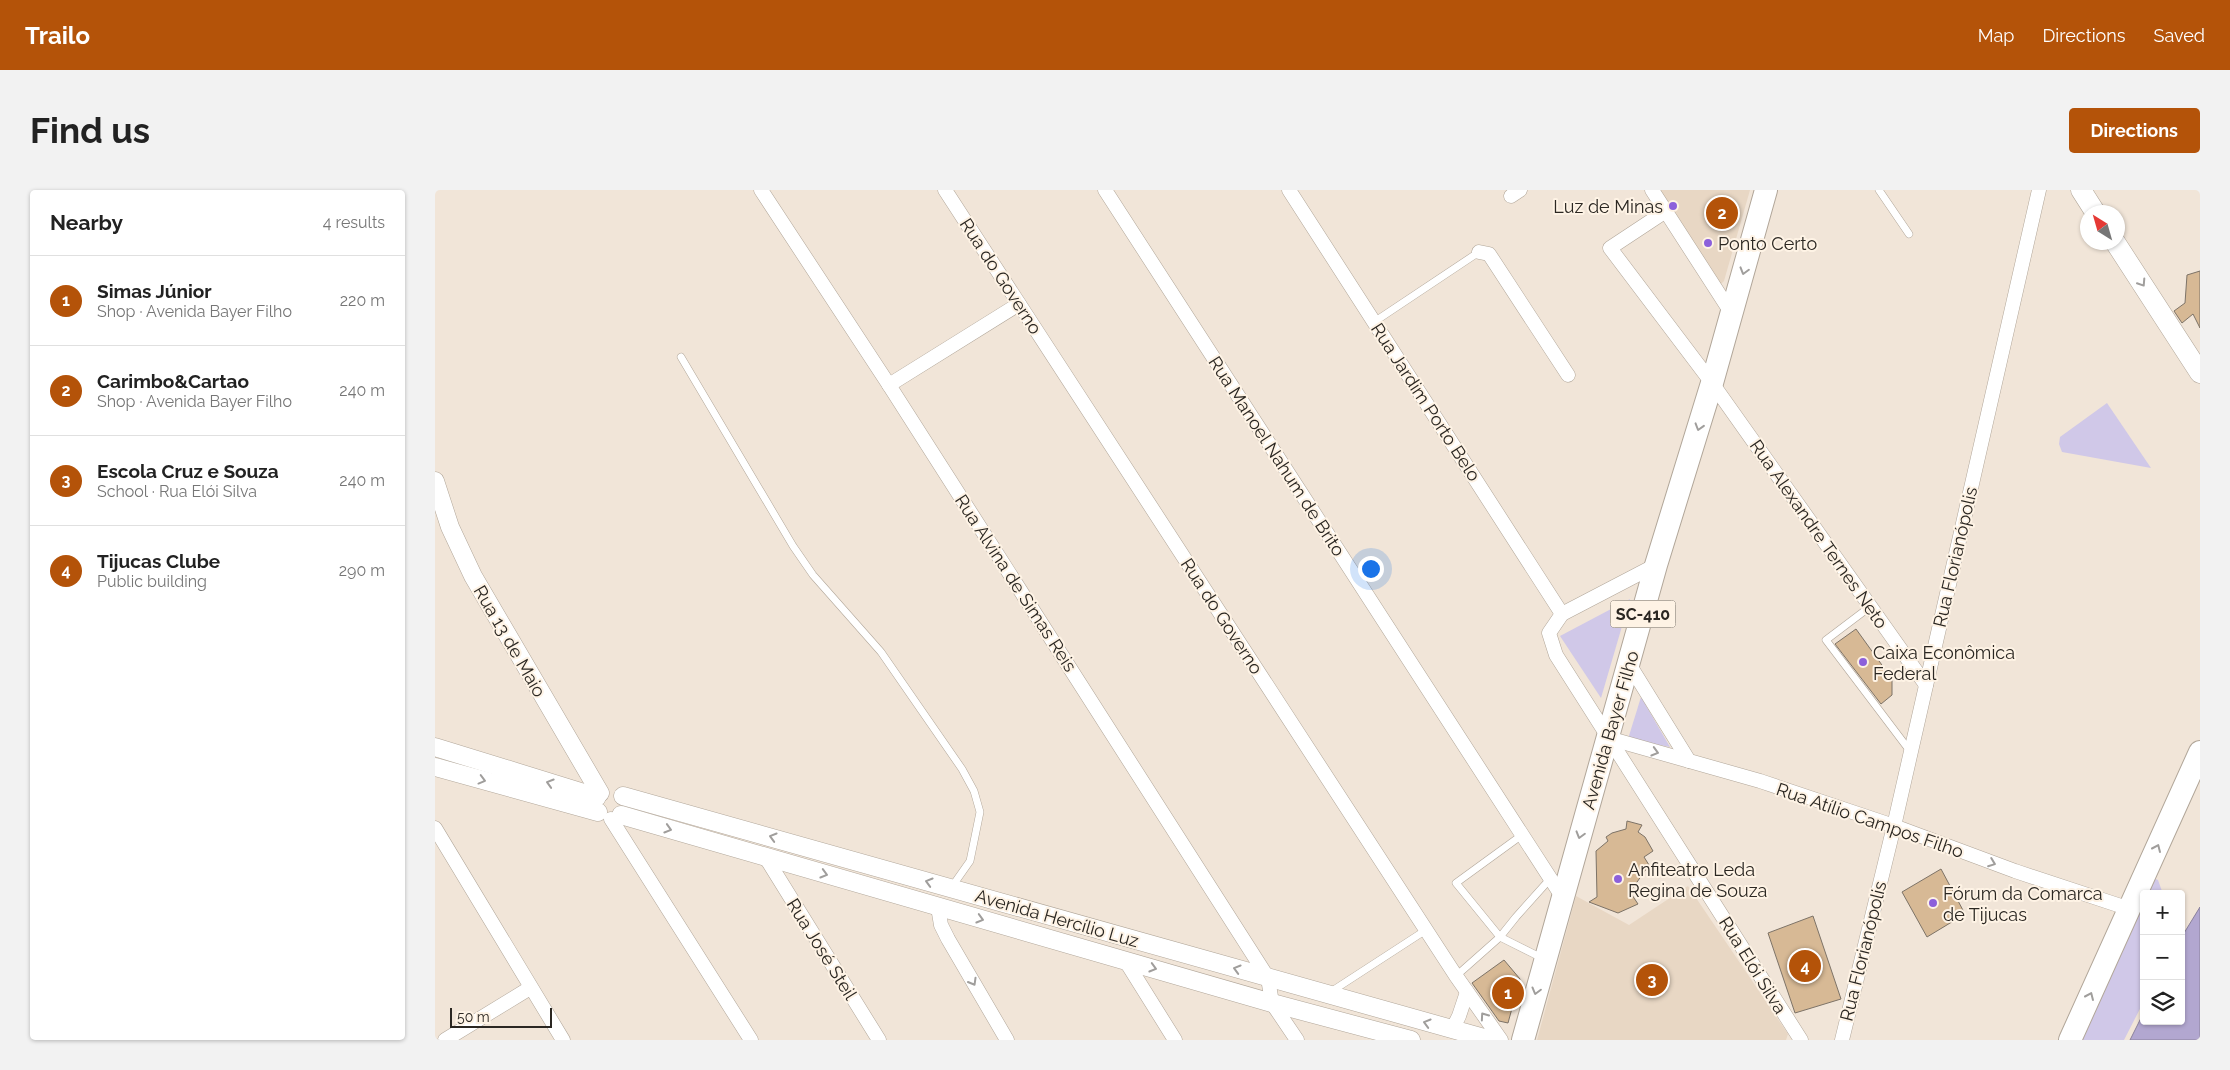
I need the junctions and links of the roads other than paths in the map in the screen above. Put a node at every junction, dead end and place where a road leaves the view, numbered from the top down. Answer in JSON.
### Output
{"nodes":[{"id":1,"x":761,"y":190,"type":"edge"},
{"id":2,"x":945,"y":190,"type":"edge"},
{"id":3,"x":1105,"y":190,"type":"edge"},
{"id":4,"x":1289,"y":190,"type":"edge"},
{"id":5,"x":1652,"y":190,"type":"edge"},
{"id":6,"x":1766,"y":190,"type":"edge"},
{"id":7,"x":1879,"y":190,"type":"edge"},
{"id":8,"x":2039,"y":190,"type":"edge"},
{"id":9,"x":2081,"y":190,"type":"edge"},
{"id":10,"x":2091,"y":205,"type":"edge"},
{"id":11,"x":1666,"y":211,"type":"junction"},
{"id":12,"x":1909,"y":234,"type":"dead end"},
{"id":13,"x":2120,"y":250,"type":"edge"},
{"id":14,"x":1479,"y":252,"type":"joint"},
{"id":15,"x":1019,"y":304,"type":"junction"},
{"id":16,"x":1732,"y":314,"type":"junction"},
{"id":17,"x":1374,"y":322,"type":"junction"},
{"id":18,"x":681,"y":357,"type":"dead end"},
{"id":19,"x":2200,"y":373,"type":"edge"},
{"id":20,"x":1568,"y":375,"type":"dead end"},
{"id":21,"x":1712,"y":383,"type":"junction"},
{"id":22,"x":889,"y":385,"type":"junction"},
{"id":23,"x":435,"y":481,"type":"edge"},
{"id":24,"x":1656,"y":565,"type":"junction"},
{"id":25,"x":1871,"y":606,"type":"junction"},
{"id":26,"x":1562,"y":614,"type":"junction"},
{"id":27,"x":1629,"y":664,"type":"junction"},
{"id":28,"x":1926,"y":685,"type":"junction"},
{"id":29,"x":1608,"y":738,"type":"junction"},
{"id":30,"x":435,"y":748,"type":"edge"},
{"id":31,"x":1910,"y":751,"type":"junction"},
{"id":32,"x":2200,"y":752,"type":"edge"},
{"id":33,"x":1689,"y":761,"type":"junction"},
{"id":34,"x":435,"y":767,"type":"edge"},
{"id":35,"x":605,"y":807,"type":"junction"},
{"id":36,"x":1894,"y":826,"type":"junction"},
{"id":37,"x":435,"y":828,"type":"edge"},
{"id":38,"x":1522,"y":835,"type":"junction"},
{"id":39,"x":766,"y":858,"type":"junction"},
{"id":40,"x":1550,"y":879,"type":"junction"},
{"id":41,"x":951,"y":888,"type":"junction"},
{"id":42,"x":1563,"y":898,"type":"junction"},
{"id":43,"x":938,"y":907,"type":"junction"},
{"id":44,"x":2130,"y":909,"type":"junction"},
{"id":45,"x":1426,"y":930,"type":"junction"},
{"id":46,"x":1500,"y":938,"type":"junction"},
{"id":47,"x":1545,"y":959,"type":"junction"},
{"id":48,"x":1125,"y":960,"type":"junction"},
{"id":49,"x":1456,"y":976,"type":"junction"},
{"id":50,"x":1269,"y":978,"type":"junction"},
{"id":51,"x":530,"y":988,"type":"junction"},
{"id":52,"x":1467,"y":992,"type":"junction"},
{"id":53,"x":1327,"y":994,"type":"junction"},
{"id":54,"x":1272,"y":1003,"type":"junction"},
{"id":55,"x":1452,"y":1030,"type":"junction"},
{"id":56,"x":445,"y":1040,"type":"edge"},
{"id":57,"x":563,"y":1040,"type":"edge"},
{"id":58,"x":751,"y":1040,"type":"edge"},
{"id":59,"x":879,"y":1040,"type":"edge"},
{"id":60,"x":1007,"y":1040,"type":"edge"},
{"id":61,"x":1175,"y":1040,"type":"edge"},
{"id":62,"x":1297,"y":1040,"type":"edge"},
{"id":63,"x":1411,"y":1040,"type":"edge"},
{"id":64,"x":1491,"y":1040,"type":"edge"},
{"id":65,"x":1501,"y":1040,"type":"edge"},
{"id":66,"x":1523,"y":1040,"type":"edge"},
{"id":67,"x":1801,"y":1040,"type":"edge"},
{"id":68,"x":1842,"y":1040,"type":"edge"},
{"id":69,"x":2070,"y":1040,"type":"edge"}],
"edges":[{"from":1,"to":22,"type":"street","name":"Rua Alvina de Simas Reis"},
{"from":2,"to":15,"type":"street","name":"Rua do Governo"},
{"from":3,"to":38,"type":"street","name":"Rua Manoel Nahum de Brito"},
{"from":4,"to":17,"type":"street","name":"Rua Jardim Porto Belo"},
{"from":5,"to":11,"type":"street"},
{"from":6,"to":16,"type":"main road","name":"Avenida Bayer Filho","number":"SC-410","one_way":true},
{"from":7,"to":12,"type":"lane"},
{"from":8,"to":28,"type":"street","name":"Rua Florianópolis"},
{"from":9,"to":10,"type":"main road"},
{"from":11,"to":16,"type":"street"},
{"from":11,"to":21,"type":"street","name":"Rua Alexandre Ternes Neto"},
{"from":13,"to":19,"type":"main road","one_way":true},
{"from":14,"to":17,"type":"lane"},
{"from":14,"to":20,"type":"street"},
{"from":15,"to":22,"type":"street"},
{"from":15,"to":45,"type":"street","name":"Rua do Governo"},
{"from":16,"to":21,"type":"main road","name":"Avenida Bayer Filho","number":"SC-410"},
{"from":17,"to":26,"type":"street","name":"Rua Jardim Porto Belo"},
{"from":18,"to":41,"type":"lane"},
{"from":21,"to":24,"type":"main road","name":"Avenida Bayer Filho","number":"SC-410","one_way":true},
{"from":21,"to":25,"type":"street","name":"Rua Alexandre Ternes Neto"},
{"from":22,"to":50,"type":"street","name":"Rua Alvina de Simas Reis"},
{"from":23,"to":35,"type":"street","name":"Rua 13 de Maio"},
{"from":24,"to":26,"type":"street"},
{"from":24,"to":27,"type":"main road","name":"Avenida Bayer Filho","number":"SC-410"},
{"from":25,"to":28,"type":"street","name":"Rua Alexandre Ternes Neto"},
{"from":25,"to":31,"type":"lane"},
{"from":26,"to":29,"type":"street","name":"Rua Elói Silva"},
{"from":27,"to":29,"type":"main road","name":"Avenida Bayer Filho","number":"SC-410"},
{"from":27,"to":33,"type":"street"},
{"from":28,"to":31,"type":"street","name":"Rua Florianópolis"},
{"from":29,"to":33,"type":"street","name":"Rua Atílio Campos Filho","one_way":true},
{"from":29,"to":42,"type":"main road","name":"Avenida Bayer Filho","number":"SC-410","one_way":true},
{"from":29,"to":67,"type":"street","name":"Rua Elói Silva"},
{"from":35,"to":30,"type":"street","name":"Avenida Hercílio Luz","one_way":true},
{"from":31,"to":36,"type":"street","name":"Rua Florianópolis"},
{"from":44,"to":32,"type":"main road","one_way":true},
{"from":33,"to":36,"type":"street","name":"Rua Atílio Campos Filho"},
{"from":34,"to":35,"type":"street","name":"Avenida Hercílio Luz","one_way":true},
{"from":35,"to":39,"type":"street","name":"Avenida Hercílio Luz","one_way":true},
{"from":41,"to":35,"type":"street","name":"Avenida Hercílio Luz","one_way":true},
{"from":35,"to":58,"type":"street","name":"Rua 13 de Maio"},
{"from":36,"to":44,"type":"street","name":"Rua Atílio Campos Filho","one_way":true},
{"from":36,"to":68,"type":"street","name":"Rua Florianópolis"},
{"from":37,"to":51,"type":"street"},
{"from":38,"to":40,"type":"street","name":"Rua Manoel Nahum de Brito"},
{"from":38,"to":46,"type":"lane"},
{"from":39,"to":43,"type":"street","name":"Avenida Hercílio Luz","one_way":true},
{"from":39,"to":59,"type":"street","name":"Rua José Steil"},
{"from":40,"to":42,"type":"street","name":"Rua Manoel Nahum de Brito"},
{"from":40,"to":46,"type":"lane"},
{"from":50,"to":41,"type":"street","name":"Avenida Hercílio Luz","one_way":true},
{"from":42,"to":47,"type":"main road","name":"Avenida Bayer Filho","number":"SC-410"},
{"from":43,"to":48,"type":"street","name":"Avenida Hercílio Luz","one_way":true},
{"from":43,"to":60,"type":"street","one_way":true},
{"from":69,"to":44,"type":"main road","one_way":true},
{"from":45,"to":49,"type":"street","name":"Rua do Governo"},
{"from":45,"to":53,"type":"lane"},
{"from":46,"to":47,"type":"lane"},
{"from":46,"to":49,"type":"lane"},
{"from":47,"to":66,"type":"main road","name":"Avenida Bayer Filho","number":"SC-410","one_way":true},
{"from":48,"to":54,"type":"street","name":"Avenida Hercílio Luz","one_way":true},
{"from":48,"to":61,"type":"street"},
{"from":49,"to":52,"type":"street","name":"Rua do Governo"},
{"from":50,"to":53,"type":"street","name":"Avenida Hercílio Luz"},
{"from":50,"to":54,"type":"street"},
{"from":51,"to":56,"type":"street"},
{"from":51,"to":57,"type":"street"},
{"from":52,"to":55,"type":"street"},
{"from":65,"to":52,"type":"street","name":"Rua do Governo","one_way":true},
{"from":55,"to":53,"type":"street","name":"Avenida Hercílio Luz","one_way":true},
{"from":54,"to":62,"type":"street"},
{"from":54,"to":63,"type":"street","name":"Avenida Hercílio Luz"},
{"from":55,"to":64,"type":"street","name":"Avenida Hercílio Luz"}]}
